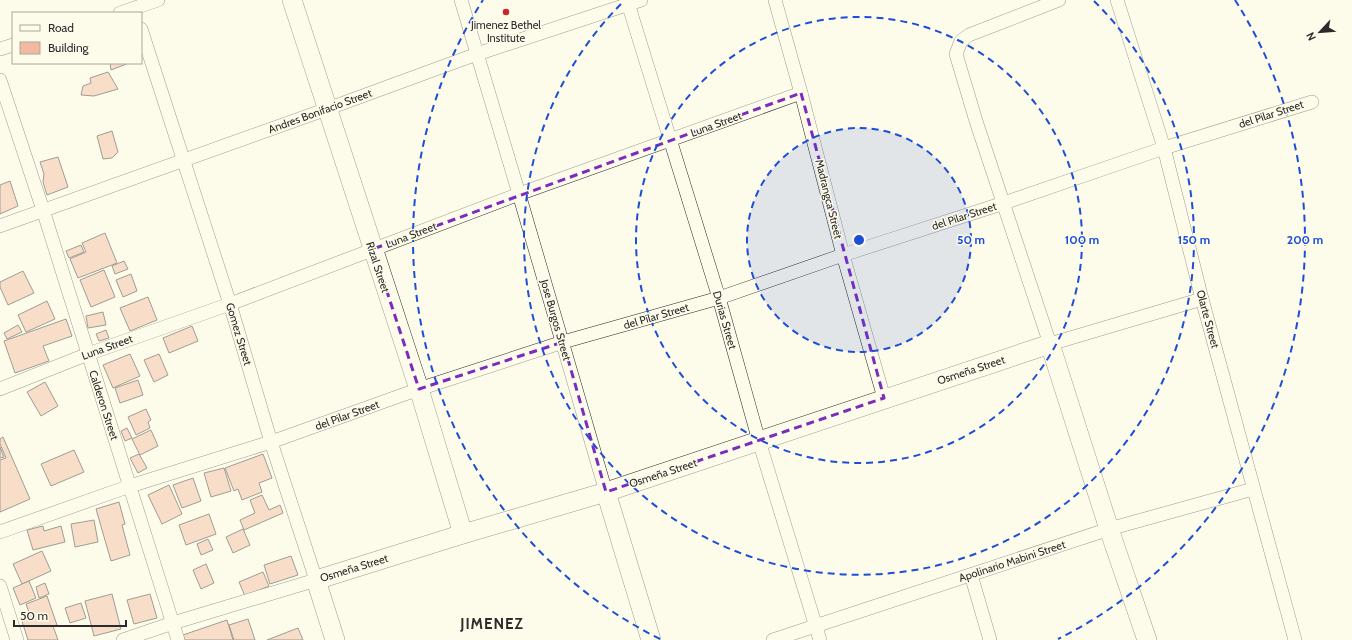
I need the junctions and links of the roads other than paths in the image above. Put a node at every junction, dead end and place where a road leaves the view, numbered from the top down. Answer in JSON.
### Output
{"nodes":[{"id":1,"x":158,"y":0,"type":"edge"},
{"id":2,"x":292,"y":0,"type":"edge"},
{"id":3,"x":461,"y":0,"type":"edge"},
{"id":4,"x":641,"y":0,"type":"edge"},
{"id":5,"x":776,"y":0,"type":"edge"},
{"id":6,"x":1059,"y":0,"type":"edge"},
{"id":7,"x":1116,"y":0,"type":"edge"},
{"id":8,"x":628,"y":2,"type":"edge"},
{"id":9,"x":134,"y":7,"type":"edge"},
{"id":10,"x":122,"y":12,"type":"edge"},
{"id":11,"x":142,"y":32,"type":"edge"},
{"id":12,"x":12,"y":45,"type":"edge"},
{"id":13,"x":0,"y":49,"type":"edge"},
{"id":14,"x":477,"y":54,"type":"junction"},
{"id":15,"x":0,"y":80,"type":"edge"},
{"id":16,"x":801,"y":93,"type":"junction"},
{"id":17,"x":1312,"y":102,"type":"dead end"},
{"id":18,"x":327,"y":109,"type":"junction"},
{"id":19,"x":670,"y":140,"type":"junction"},
{"id":20,"x":1164,"y":148,"type":"junction"},
{"id":21,"x":184,"y":160,"type":"junction"},
{"id":22,"x":519,"y":194,"type":"junction"},
{"id":23,"x":1004,"y":203,"type":"junction"},
{"id":24,"x":43,"y":210,"type":"junction"},
{"id":25,"x":0,"y":226,"type":"edge"},
{"id":26,"x":373,"y":249,"type":"junction"},
{"id":27,"x":843,"y":255,"type":"junction"},
{"id":28,"x":719,"y":298,"type":"junction"},
{"id":29,"x":1202,"y":299,"type":"junction"},
{"id":30,"x":230,"y":304,"type":"junction"},
{"id":31,"x":563,"y":342,"type":"junction"},
{"id":32,"x":1050,"y":344,"type":"junction"},
{"id":33,"x":88,"y":354,"type":"junction"},
{"id":34,"x":0,"y":388,"type":"edge"},
{"id":35,"x":419,"y":389,"type":"junction"},
{"id":36,"x":884,"y":398,"type":"junction"},
{"id":37,"x":759,"y":441,"type":"junction"},
{"id":38,"x":271,"y":442,"type":"junction"},
{"id":39,"x":130,"y":486,"type":"junction"},
{"id":40,"x":1253,"y":489,"type":"junction"},
{"id":41,"x":606,"y":492,"type":"junction"},
{"id":42,"x":1109,"y":529,"type":"junction"},
{"id":43,"x":0,"y":532,"type":"edge"},
{"id":44,"x":463,"y":534,"type":"junction"},
{"id":45,"x":971,"y":575,"type":"junction"},
{"id":46,"x":316,"y":580,"type":"junction"},
{"id":47,"x":0,"y":586,"type":"edge"},
{"id":48,"x":173,"y":623,"type":"junction"},
{"id":49,"x":816,"y":626,"type":"junction"},
{"id":50,"x":17,"y":640,"type":"edge"},
{"id":51,"x":123,"y":640,"type":"edge"},
{"id":52,"x":178,"y":640,"type":"edge"},
{"id":53,"x":335,"y":640,"type":"edge"},
{"id":54,"x":651,"y":640,"type":"edge"},
{"id":55,"x":773,"y":640,"type":"edge"},
{"id":56,"x":820,"y":640,"type":"edge"},
{"id":57,"x":990,"y":640,"type":"edge"},
{"id":58,"x":1147,"y":640,"type":"edge"},
{"id":59,"x":1295,"y":640,"type":"edge"}],
"edges":[{"from":1,"to":9,"type":"street"},
{"from":2,"to":18,"type":"street","name":"Rizal Street"},
{"from":3,"to":14,"type":"street","name":"Jose Burgos Street"},
{"from":4,"to":8,"type":"street","name":"Andres Bonifacio Street"},
{"from":5,"to":16,"type":"street","name":"Madrangca Street"},
{"from":6,"to":23,"type":"street"},
{"from":7,"to":20,"type":"street","name":"Olarte Street"},
{"from":8,"to":14,"type":"street","name":"Andres Bonifacio Street"},
{"from":8,"to":19,"type":"street","name":"Durias Street"},
{"from":9,"to":10,"type":"street"},
{"from":11,"to":21,"type":"street","name":"Gomez Street"},
{"from":12,"to":13,"type":"street"},
{"from":14,"to":18,"type":"street","name":"Andres Bonifacio Street"},
{"from":14,"to":22,"type":"street","name":"Jose Burgos Street"},
{"from":15,"to":24,"type":"street","name":"Calderon Street"},
{"from":16,"to":19,"type":"street","name":"Luna Street"},
{"from":16,"to":27,"type":"street","name":"Madrangca Street"},
{"from":17,"to":20,"type":"street","name":"del Pilar Street"},
{"from":18,"to":21,"type":"street","name":"Andres Bonifacio Street"},
{"from":18,"to":26,"type":"street","name":"Rizal Street"},
{"from":19,"to":22,"type":"street","name":"Luna Street"},
{"from":19,"to":28,"type":"street","name":"Durias Street"},
{"from":20,"to":23,"type":"street","name":"del Pilar Street"},
{"from":20,"to":29,"type":"street","name":"Olarte Street"},
{"from":21,"to":24,"type":"street","name":"Andres Bonifacio Street"},
{"from":21,"to":30,"type":"street","name":"Gomez Street"},
{"from":22,"to":26,"type":"street","name":"Luna Street"},
{"from":22,"to":31,"type":"street","name":"Jose Burgos Street"},
{"from":23,"to":27,"type":"street","name":"del Pilar Street"},
{"from":23,"to":32,"type":"street"},
{"from":24,"to":25,"type":"street","name":"Andres Bonifacio Street"},
{"from":24,"to":33,"type":"street","name":"Calderon Street"},
{"from":26,"to":30,"type":"street","name":"Luna Street"},
{"from":26,"to":35,"type":"street","name":"Rizal Street"},
{"from":27,"to":28,"type":"street","name":"del Pilar Street"},
{"from":27,"to":36,"type":"street","name":"Madrangca Street"},
{"from":28,"to":31,"type":"street","name":"del Pilar Street"},
{"from":28,"to":37,"type":"street","name":"Durias Street"},
{"from":29,"to":32,"type":"street","name":"Osmeña Street"},
{"from":29,"to":40,"type":"street","name":"Olarte Street"},
{"from":30,"to":33,"type":"street","name":"Luna Street"},
{"from":30,"to":38,"type":"street","name":"Gomez Street"},
{"from":31,"to":35,"type":"street","name":"del Pilar Street"},
{"from":31,"to":41,"type":"street","name":"Jose Burgos Street"},
{"from":32,"to":36,"type":"street","name":"Osmeña Street"},
{"from":32,"to":42,"type":"street"},
{"from":33,"to":34,"type":"street","name":"Luna Street"},
{"from":33,"to":39,"type":"street","name":"Calderon Street"},
{"from":35,"to":38,"type":"street","name":"del Pilar Street"},
{"from":35,"to":44,"type":"street","name":"Rizal Street"},
{"from":36,"to":37,"type":"street","name":"Osmeña Street"},
{"from":37,"to":41,"type":"street","name":"Osmeña Street"},
{"from":37,"to":49,"type":"street","name":"Durias Street"},
{"from":38,"to":39,"type":"street","name":"del Pilar Street"},
{"from":38,"to":46,"type":"street","name":"Gomez Street"},
{"from":39,"to":43,"type":"street","name":"del Pilar Street"},
{"from":39,"to":48,"type":"street","name":"Calderon Street"},
{"from":40,"to":42,"type":"street","name":"Apolinario Mabini Street"},
{"from":40,"to":59,"type":"street","name":"Olarte Street"},
{"from":41,"to":44,"type":"street","name":"Osmeña Street"},
{"from":41,"to":54,"type":"street","name":"Jose Burgos Street"},
{"from":42,"to":45,"type":"street","name":"Apolinario Mabini Street"},
{"from":42,"to":58,"type":"street"},
{"from":44,"to":46,"type":"street","name":"Osmeña Street"},
{"from":45,"to":49,"type":"street","name":"Apolinario Mabini Street"},
{"from":45,"to":57,"type":"street"},
{"from":46,"to":48,"type":"street","name":"Osmeña Street"},
{"from":46,"to":53,"type":"street","name":"Gomez Street"},
{"from":47,"to":50,"type":"street"},
{"from":48,"to":51,"type":"street","name":"Osmeña Street"},
{"from":48,"to":52,"type":"street","name":"Calderon Street"},
{"from":49,"to":55,"type":"street","name":"Apolinario Mabini Street"},
{"from":49,"to":56,"type":"street","name":"Durias Street"}]}
